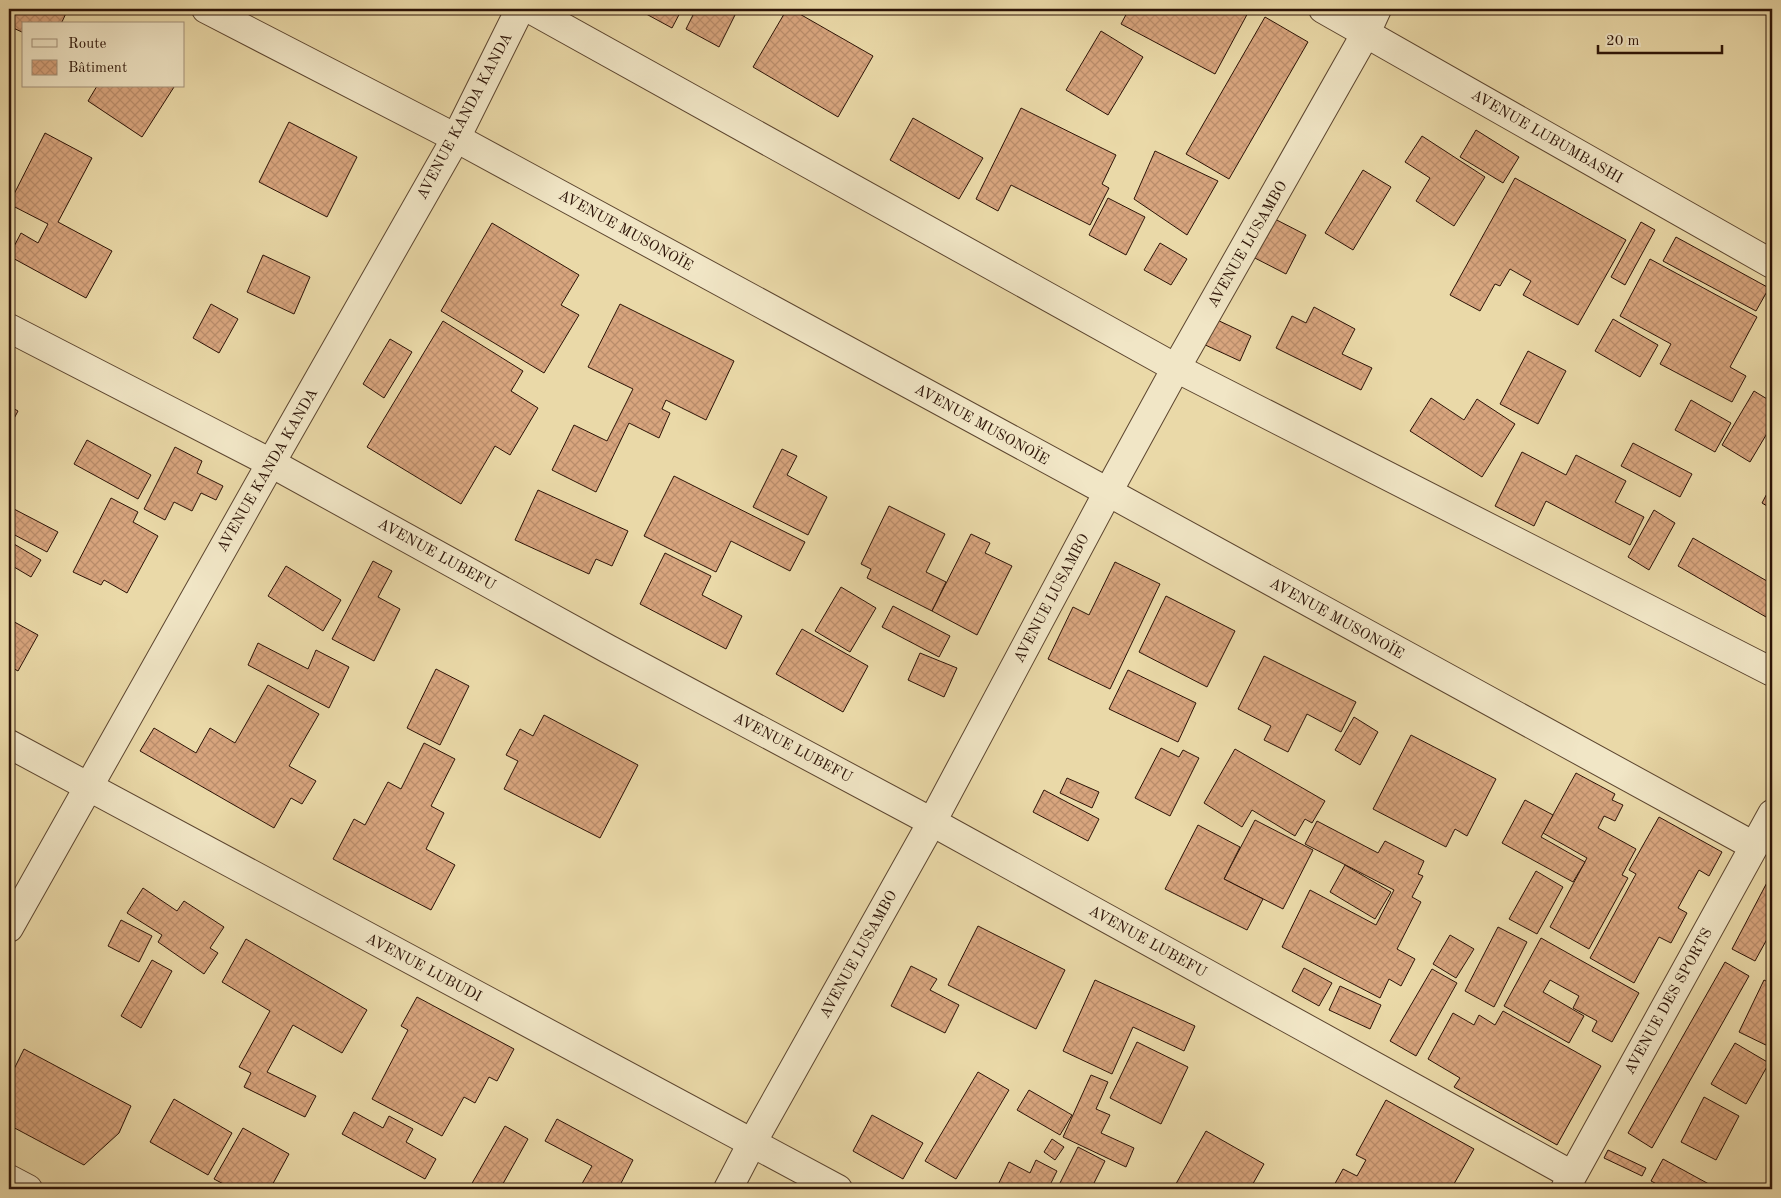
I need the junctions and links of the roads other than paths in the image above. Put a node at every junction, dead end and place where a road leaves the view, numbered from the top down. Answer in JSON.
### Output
{"nodes":[{"id":1,"x":206,"y":9,"type":"edge"},
{"id":2,"x":520,"y":9,"type":"edge"},
{"id":3,"x":530,"y":9,"type":"edge"},
{"id":4,"x":1322,"y":9,"type":"edge"},
{"id":5,"x":1377,"y":9,"type":"edge"},
{"id":6,"x":1366,"y":33,"type":"junction"},
{"id":7,"x":456,"y":138,"type":"junction"},
{"id":8,"x":1772,"y":264,"type":"edge"},
{"id":9,"x":9,"y":328,"type":"edge"},
{"id":10,"x":1176,"y":368,"type":"junction"},
{"id":11,"x":271,"y":463,"type":"junction"},
{"id":12,"x":1108,"y":492,"type":"junction"},
{"id":13,"x":1772,"y":672,"type":"edge"},
{"id":14,"x":9,"y":744,"type":"edge"},
{"id":15,"x":88,"y":786,"type":"junction"},
{"id":16,"x":1772,"y":814,"type":"edge"},
{"id":17,"x":932,"y":822,"type":"junction"},
{"id":18,"x":1754,"y":846,"type":"junction"},
{"id":19,"x":9,"y":928,"type":"edge"},
{"id":20,"x":752,"y":1143,"type":"junction"},
{"id":21,"x":9,"y":1179,"type":"edge"},
{"id":22,"x":1569,"y":1182,"type":"edge"},
{"id":23,"x":28,"y":1189,"type":"edge"},
{"id":24,"x":728,"y":1189,"type":"edge"},
{"id":25,"x":838,"y":1189,"type":"edge"}],
"edges":[{"from":1,"to":7,"type":"street","name":"AVENUE MUSONOÏE"},
{"from":2,"to":7,"type":"street","name":"AVENUE KANDA KANDA"},
{"from":3,"to":10,"type":"street"},
{"from":4,"to":6,"type":"street","name":"AVENUE LUBUMBASHI"},
{"from":5,"to":6,"type":"street","name":"AVENUE LUSAMBO"},
{"from":6,"to":8,"type":"street","name":"AVENUE LUBUMBASHI"},
{"from":6,"to":10,"type":"street","name":"AVENUE LUSAMBO"},
{"from":7,"to":11,"type":"street","name":"AVENUE KANDA KANDA"},
{"from":7,"to":12,"type":"street","name":"AVENUE MUSONOÏE"},
{"from":9,"to":11,"type":"street","name":"AVENUE LUBEFU"},
{"from":10,"to":12,"type":"street","name":"AVENUE LUSAMBO"},
{"from":10,"to":13,"type":"street"},
{"from":11,"to":15,"type":"street","name":"AVENUE KANDA KANDA"},
{"from":11,"to":17,"type":"street","name":"AVENUE LUBEFU"},
{"from":12,"to":17,"type":"street","name":"AVENUE LUSAMBO"},
{"from":12,"to":18,"type":"street","name":"AVENUE MUSONOÏE"},
{"from":14,"to":15,"type":"street","name":"AVENUE LUBUDI"},
{"from":15,"to":19,"type":"street","name":"AVENUE KANDA KANDA"},
{"from":15,"to":20,"type":"street","name":"AVENUE LUBUDI"},
{"from":16,"to":18,"type":"street","name":"AVENUE DES SPORTS"},
{"from":17,"to":20,"type":"street","name":"AVENUE LUSAMBO"},
{"from":17,"to":22,"type":"street","name":"AVENUE LUBEFU"},
{"from":18,"to":22,"type":"street","name":"AVENUE DES SPORTS"},
{"from":20,"to":24,"type":"street","name":"AVENUE LUSAMBO"},
{"from":20,"to":25,"type":"street","name":"AVENUE LUBUDI"},
{"from":21,"to":23,"type":"street"}]}
